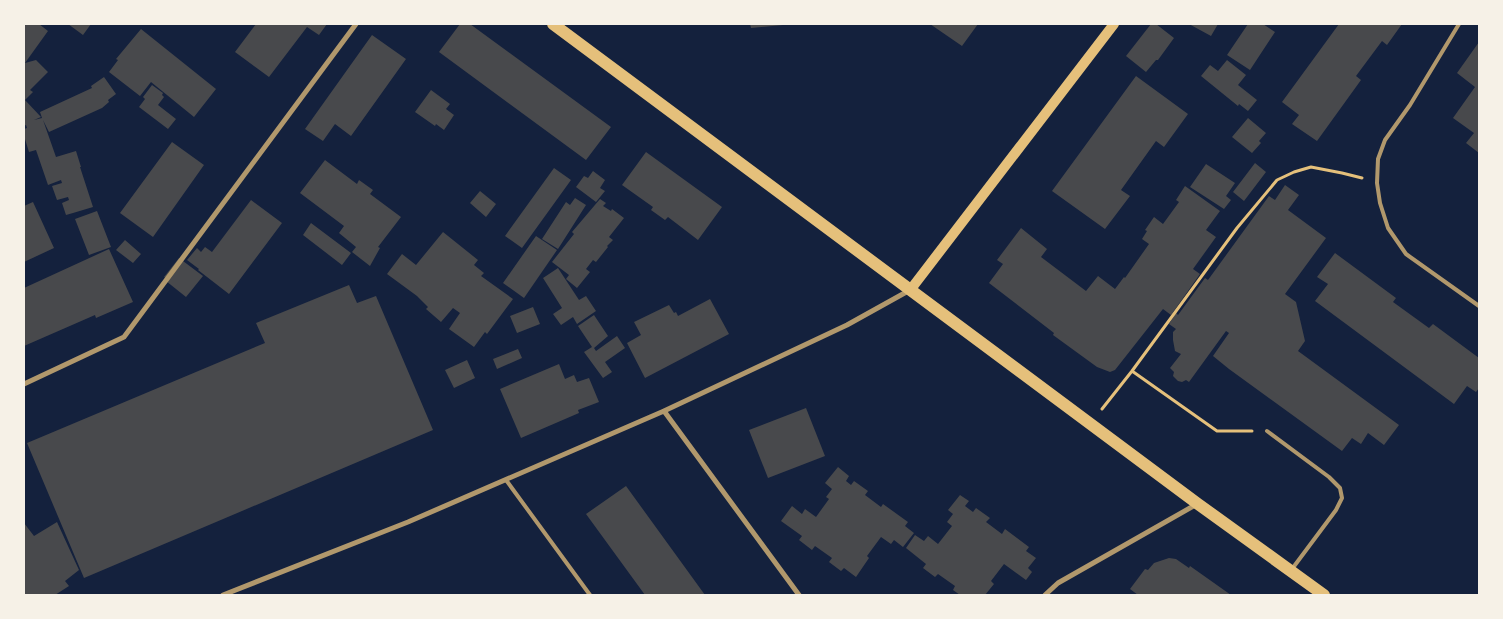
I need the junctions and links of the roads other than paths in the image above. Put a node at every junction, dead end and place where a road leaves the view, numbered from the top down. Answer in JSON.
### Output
{"nodes":[{"id":1,"x":356,"y":24,"type":"edge"},
{"id":2,"x":553,"y":24,"type":"edge"},
{"id":3,"x":1114,"y":24,"type":"edge"},
{"id":4,"x":1459,"y":24,"type":"edge"},
{"id":5,"x":911,"y":289,"type":"junction"},
{"id":6,"x":1479,"y":306,"type":"edge"},
{"id":7,"x":24,"y":384,"type":"edge"},
{"id":8,"x":664,"y":411,"type":"junction"},
{"id":9,"x":1267,"y":431,"type":"road end"},
{"id":10,"x":506,"y":480,"type":"junction"},
{"id":11,"x":1198,"y":504,"type":"junction"},
{"id":12,"x":1290,"y":571,"type":"junction"},
{"id":13,"x":223,"y":595,"type":"edge"},
{"id":14,"x":590,"y":595,"type":"edge"},
{"id":15,"x":799,"y":595,"type":"edge"},
{"id":16,"x":1045,"y":595,"type":"edge"},
{"id":17,"x":1324,"y":595,"type":"edge"}],
"edges":[{"from":1,"to":7,"type":"street"},
{"from":2,"to":5,"type":"main road"},
{"from":3,"to":5,"type":"main road"},
{"from":4,"to":6,"type":"lane"},
{"from":5,"to":8,"type":"street"},
{"from":5,"to":11,"type":"main road"},
{"from":8,"to":10,"type":"street"},
{"from":8,"to":15,"type":"street"},
{"from":9,"to":12,"type":"lane"},
{"from":10,"to":13,"type":"street"},
{"from":10,"to":14,"type":"lane"},
{"from":11,"to":12,"type":"main road"},
{"from":11,"to":16,"type":"street"},
{"from":12,"to":17,"type":"main road"}]}
